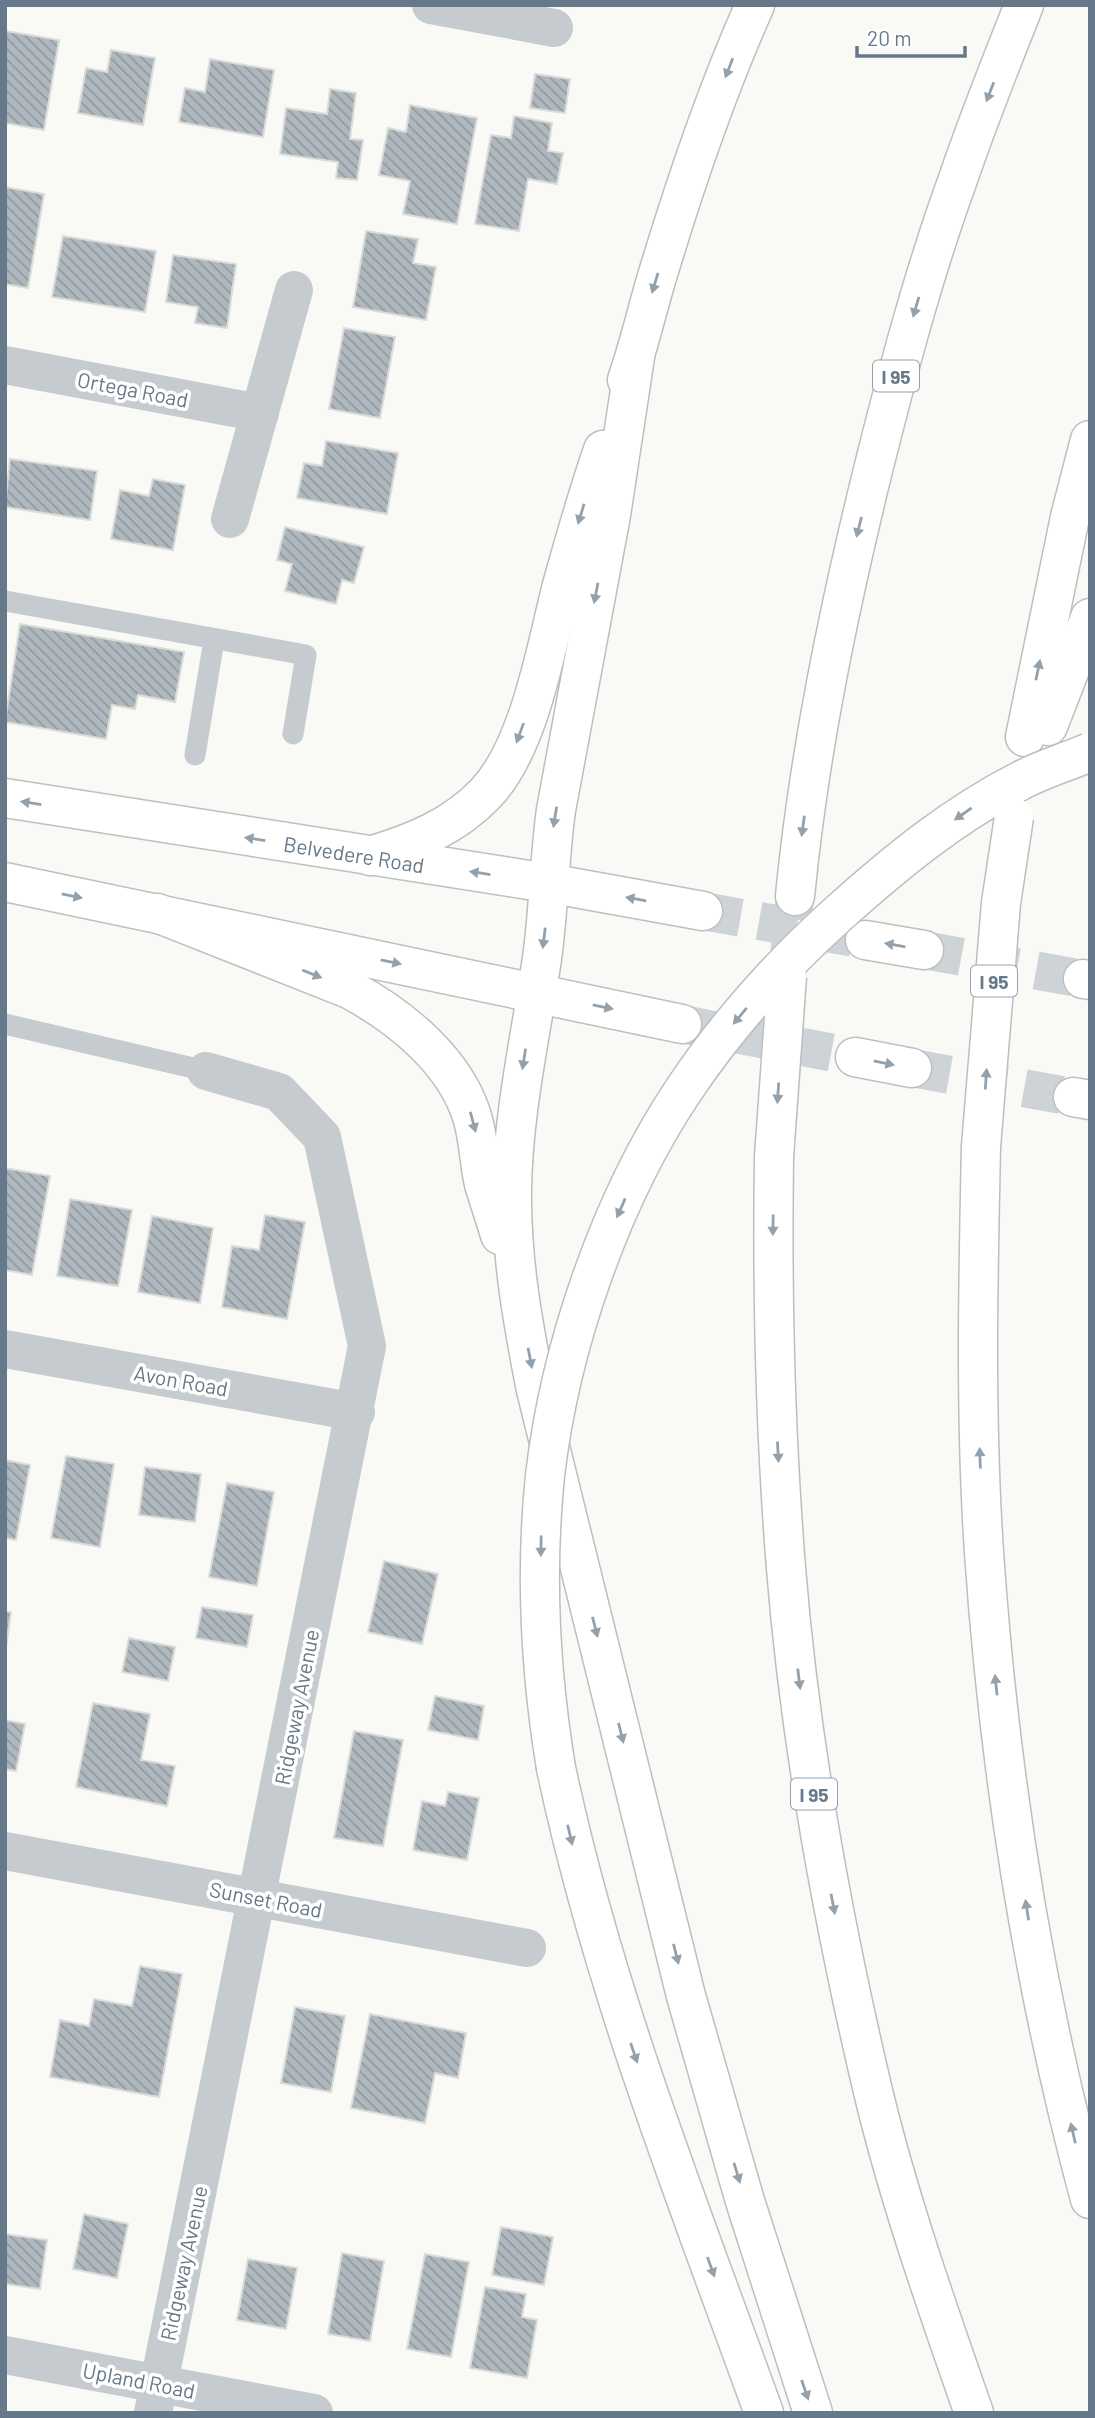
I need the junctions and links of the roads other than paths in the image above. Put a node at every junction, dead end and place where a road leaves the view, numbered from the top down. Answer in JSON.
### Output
{"nodes":[{"id":1,"x":431,"y":5,"type":"edge"},
{"id":2,"x":755,"y":5,"type":"edge"},
{"id":3,"x":1024,"y":5,"type":"edge"},
{"id":4,"x":554,"y":28,"type":"dead end"},
{"id":5,"x":295,"y":289,"type":"dead end"},
{"id":6,"x":635,"y":357,"type":"junction"},
{"id":7,"x":5,"y":365,"type":"edge"},
{"id":8,"x":260,"y":413,"type":"junction"},
{"id":9,"x":1090,"y":440,"type":"edge"},
{"id":10,"x":230,"y":519,"type":"dead end"},
{"id":11,"x":5,"y":601,"type":"edge"},
{"id":12,"x":1090,"y":618,"type":"edge"},
{"id":13,"x":214,"y":640,"type":"junction"},
{"id":14,"x":293,"y":734,"type":"dead end"},
{"id":15,"x":1090,"y":752,"type":"edge"},
{"id":16,"x":195,"y":755,"type":"dead end"},
{"id":17,"x":5,"y":798,"type":"edge"},
{"id":18,"x":1017,"y":804,"type":"dead end"},
{"id":19,"x":370,"y":856,"type":"junction"},
{"id":20,"x":5,"y":882,"type":"edge"},
{"id":21,"x":548,"y":883,"type":"junction"},
{"id":22,"x":795,"y":896,"type":"tunnel mouth"},
{"id":23,"x":704,"y":911,"type":"tunnel mouth"},
{"id":24,"x":157,"y":913,"type":"junction"},
{"id":25,"x":866,"y":940,"type":"tunnel mouth"},
{"id":26,"x":924,"y":950,"type":"tunnel mouth"},
{"id":27,"x":787,"y":976,"type":"tunnel mouth"},
{"id":28,"x":536,"y":992,"type":"junction"},
{"id":29,"x":5,"y":1024,"type":"edge"},
{"id":30,"x":682,"y":1024,"type":"tunnel mouth"},
{"id":31,"x":855,"y":1057,"type":"tunnel mouth"},
{"id":32,"x":912,"y":1068,"type":"tunnel mouth"},
{"id":33,"x":206,"y":1071,"type":"joint"},
{"id":34,"x":518,"y":1291,"type":"junction"},
{"id":35,"x":5,"y":1349,"type":"edge"},
{"id":36,"x":356,"y":1412,"type":"junction"},
{"id":37,"x":5,"y":1851,"type":"edge"},
{"id":38,"x":258,"y":1898,"type":"junction"},
{"id":39,"x":527,"y":1948,"type":"dead end"},
{"id":40,"x":1090,"y":2199,"type":"edge"},
{"id":41,"x":5,"y":2355,"type":"edge"},
{"id":42,"x":156,"y":2398,"type":"edge"},
{"id":43,"x":314,"y":2413,"type":"edge"},
{"id":44,"x":764,"y":2413,"type":"edge"},
{"id":45,"x":813,"y":2413,"type":"edge"},
{"id":46,"x":974,"y":2413,"type":"edge"}],
"edges":[{"from":1,"to":4,"type":"street"},
{"from":2,"to":6,"type":"main road","one_way":true},
{"from":3,"to":22,"type":"main road","number":"I 95","one_way":true},
{"from":5,"to":8,"type":"street"},
{"from":6,"to":19,"type":"main road","one_way":true},
{"from":6,"to":21,"type":"main road","one_way":true},
{"from":7,"to":8,"type":"street","name":"Ortega Road"},
{"from":8,"to":10,"type":"street"},
{"from":12,"to":9,"type":"main road","one_way":true},
{"from":11,"to":13,"type":"lane"},
{"from":13,"to":14,"type":"lane"},
{"from":13,"to":16,"type":"lane"},
{"from":15,"to":44,"type":"main road","one_way":true,"bridge":true},
{"from":19,"to":17,"type":"main road","name":"Belvedere Road","one_way":true},
{"from":40,"to":18,"type":"main road","number":"I 95","one_way":true,"bridge":true},
{"from":21,"to":19,"type":"main road","name":"Belvedere Road","one_way":true},
{"from":20,"to":24,"type":"main road","one_way":true},
{"from":23,"to":21,"type":"main road","name":"Belvedere Road","one_way":true},
{"from":21,"to":28,"type":"main road","one_way":true},
{"from":24,"to":28,"type":"main road","one_way":true},
{"from":24,"to":34,"type":"main road","one_way":true},
{"from":26,"to":25,"type":"main road","one_way":true},
{"from":27,"to":46,"type":"main road","number":"I 95","one_way":true,"bridge":true},
{"from":28,"to":30,"type":"main road","one_way":true},
{"from":28,"to":34,"type":"main road","one_way":true},
{"from":29,"to":33,"type":"lane"},
{"from":31,"to":32,"type":"main road","one_way":true},
{"from":33,"to":36,"type":"street","name":"Ridgeway Avenue"},
{"from":34,"to":45,"type":"main road","one_way":true},
{"from":35,"to":36,"type":"street","name":"Avon Road"},
{"from":36,"to":38,"type":"street","name":"Ridgeway Avenue"},
{"from":37,"to":38,"type":"street","name":"Sunset Road"},
{"from":38,"to":39,"type":"street","name":"Sunset Road"},
{"from":38,"to":42,"type":"street","name":"Ridgeway Avenue"},
{"from":41,"to":42,"type":"street","name":"Upland Road"},
{"from":42,"to":43,"type":"street","name":"Upland Road"}]}
